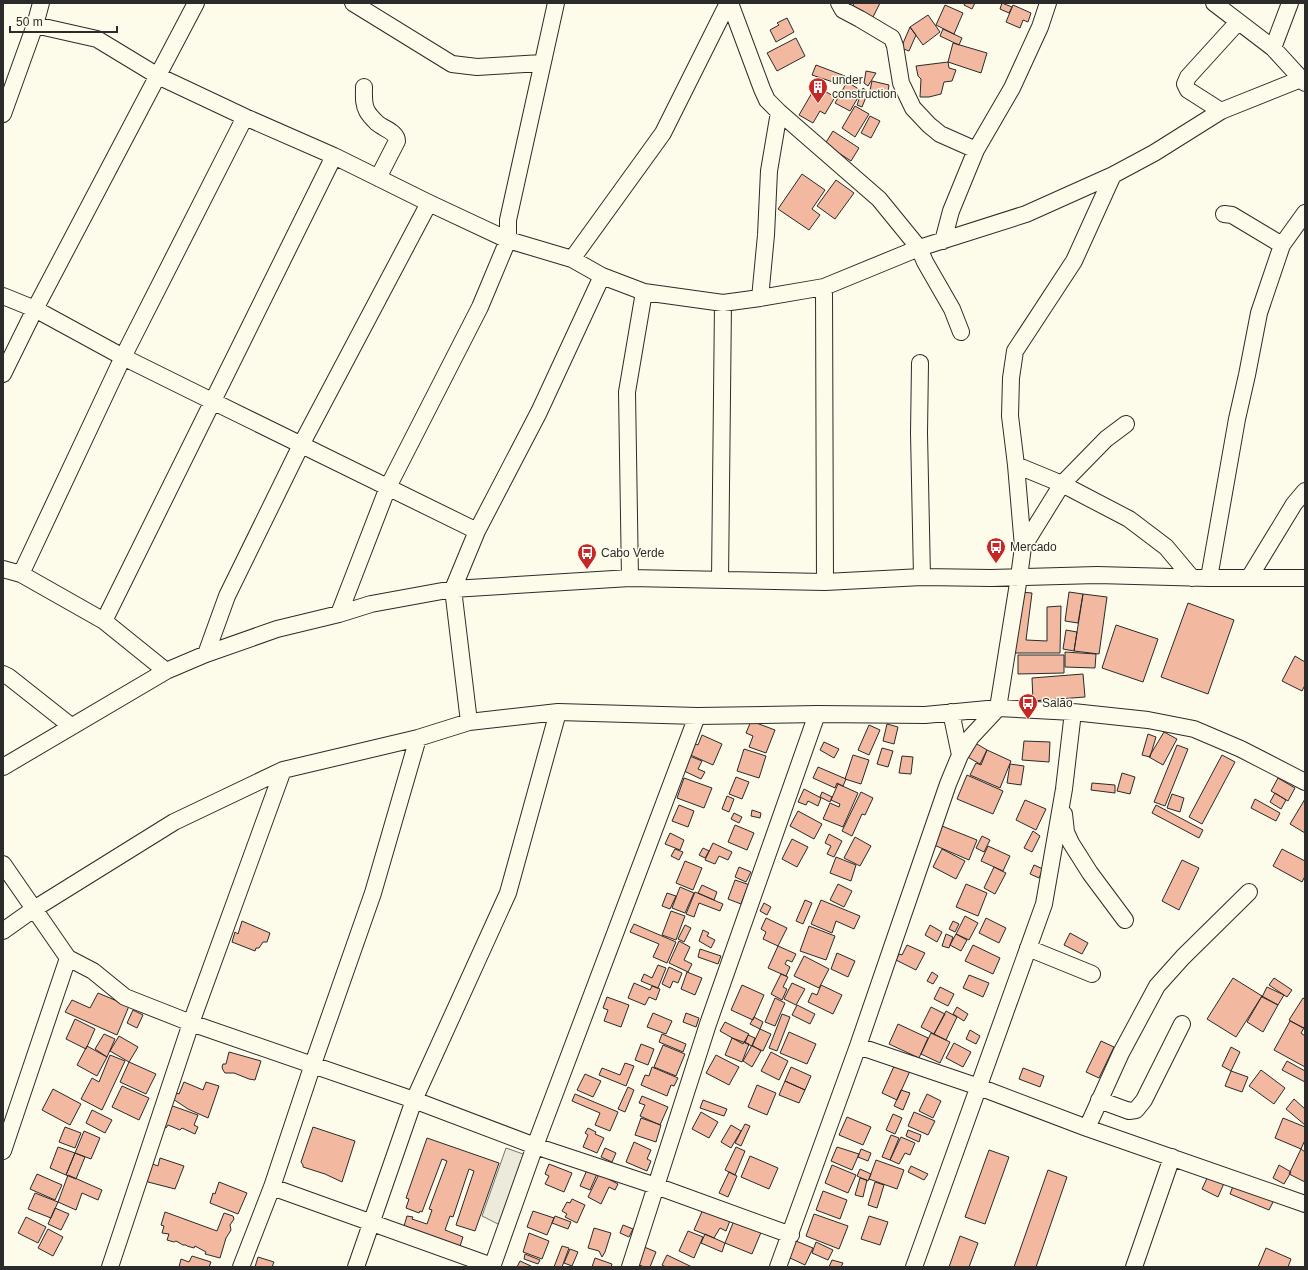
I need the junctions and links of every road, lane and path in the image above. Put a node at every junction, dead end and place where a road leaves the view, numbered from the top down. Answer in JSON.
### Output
{"nodes":[{"id":1,"x":40,"y":3,"type":"edge"},
{"id":2,"x":196,"y":3,"type":"edge"},
{"id":3,"x":353,"y":3,"type":"edge"},
{"id":4,"x":556,"y":3,"type":"edge"},
{"id":5,"x":729,"y":3,"type":"edge"},
{"id":6,"x":839,"y":3,"type":"edge"},
{"id":7,"x":1048,"y":3,"type":"edge"},
{"id":8,"x":1214,"y":3,"type":"edge"},
{"id":9,"x":1290,"y":3,"type":"edge"},
{"id":10,"x":1238,"y":22,"type":"junction"},
{"id":11,"x":35,"y":25,"type":"junction"},
{"id":12,"x":1273,"y":48,"type":"junction"},
{"id":13,"x":542,"y":63,"type":"junction"},
{"id":14,"x":158,"y":76,"type":"junction"},
{"id":15,"x":1303,"y":81,"type":"edge"},
{"id":16,"x":364,"y":87,"type":"dead end"},
{"id":17,"x":1221,"y":110,"type":"junction"},
{"id":18,"x":779,"y":112,"type":"junction"},
{"id":19,"x":3,"y":114,"type":"edge"},
{"id":20,"x":245,"y":117,"type":"junction"},
{"id":21,"x":976,"y":150,"type":"junction"},
{"id":22,"x":334,"y":156,"type":"junction"},
{"id":23,"x":1113,"y":175,"type":"junction"},
{"id":24,"x":378,"y":178,"type":"junction"},
{"id":25,"x":429,"y":203,"type":"junction"},
{"id":26,"x":1305,"y":213,"type":"edge"},
{"id":27,"x":1224,"y":214,"type":"dead end"},
{"id":28,"x":508,"y":240,"type":"junction"},
{"id":29,"x":943,"y":241,"type":"junction"},
{"id":30,"x":1282,"y":245,"type":"junction"},
{"id":31,"x":919,"y":248,"type":"junction"},
{"id":32,"x":572,"y":259,"type":"junction"},
{"id":33,"x":602,"y":276,"type":"junction"},
{"id":34,"x":824,"y":287,"type":"junction"},
{"id":35,"x":644,"y":292,"type":"junction"},
{"id":36,"x":3,"y":296,"type":"edge"},
{"id":37,"x":760,"y":298,"type":"junction"},
{"id":38,"x":723,"y":303,"type":"junction"},
{"id":39,"x":35,"y":309,"type":"junction"},
{"id":40,"x":961,"y":332,"type":"dead end"},
{"id":41,"x":123,"y":356,"type":"junction"},
{"id":42,"x":920,"y":363,"type":"dead end"},
{"id":43,"x":3,"y":374,"type":"edge"},
{"id":44,"x":212,"y":401,"type":"junction"},
{"id":45,"x":1126,"y":424,"type":"dead end"},
{"id":46,"x":301,"y":445,"type":"junction"},
{"id":47,"x":1016,"y":465,"type":"junction"},
{"id":48,"x":1062,"y":484,"type":"junction"},
{"id":49,"x":388,"y":487,"type":"junction"},
{"id":50,"x":1305,"y":491,"type":"edge"},
{"id":51,"x":477,"y":531,"type":"junction"},
{"id":52,"x":1023,"y":547,"type":"junction"},
{"id":53,"x":3,"y":569,"type":"edge"},
{"id":54,"x":21,"y":574,"type":"junction"},
{"id":55,"x":922,"y":577,"type":"junction"},
{"id":56,"x":1019,"y":577,"type":"junction"},
{"id":57,"x":630,"y":578,"type":"junction"},
{"id":58,"x":1192,"y":578,"type":"junction"},
{"id":59,"x":1209,"y":578,"type":"junction"},
{"id":60,"x":1249,"y":578,"type":"junction"},
{"id":61,"x":1305,"y":578,"type":"edge"},
{"id":62,"x":720,"y":580,"type":"junction"},
{"id":63,"x":825,"y":582,"type":"junction"},
{"id":64,"x":453,"y":589,"type":"junction"},
{"id":65,"x":338,"y":614,"type":"junction"},
{"id":66,"x":104,"y":621,"type":"junction"},
{"id":67,"x":206,"y":654,"type":"junction"},
{"id":68,"x":166,"y":672,"type":"junction"},
{"id":69,"x":3,"y":674,"type":"edge"},
{"id":70,"x":998,"y":708,"type":"junction"},
{"id":71,"x":558,"y":712,"type":"junction"},
{"id":72,"x":951,"y":712,"type":"junction"},
{"id":73,"x":1073,"y":712,"type":"junction"},
{"id":74,"x":817,"y":714,"type":"junction"},
{"id":75,"x":697,"y":716,"type":"junction"},
{"id":76,"x":469,"y":722,"type":"junction"},
{"id":77,"x":71,"y":726,"type":"junction"},
{"id":78,"x":418,"y":738,"type":"junction"},
{"id":79,"x":960,"y":755,"type":"junction"},
{"id":80,"x":3,"y":767,"type":"edge"},
{"id":81,"x":283,"y":770,"type":"junction"},
{"id":82,"x":1305,"y":782,"type":"edge"},
{"id":83,"x":1064,"y":789,"type":"junction"},
{"id":84,"x":3,"y":864,"type":"edge"},
{"id":85,"x":1249,"y":892,"type":"dead end"},
{"id":86,"x":34,"y":909,"type":"junction"},
{"id":87,"x":1125,"y":920,"type":"dead end"},
{"id":88,"x":3,"y":931,"type":"edge"},
{"id":89,"x":1028,"y":948,"type":"junction"},
{"id":90,"x":68,"y":958,"type":"junction"},
{"id":91,"x":1092,"y":974,"type":"dead end"},
{"id":92,"x":192,"y":1023,"type":"junction"},
{"id":93,"x":1182,"y":1024,"type":"dead end"},
{"id":94,"x":858,"y":1046,"type":"junction"},
{"id":95,"x":313,"y":1064,"type":"junction"},
{"id":96,"x":979,"y":1087,"type":"junction"},
{"id":97,"x":414,"y":1100,"type":"junction"},
{"id":98,"x":1099,"y":1100,"type":"junction"},
{"id":99,"x":7,"y":1123,"type":"edge"},
{"id":100,"x":1086,"y":1128,"type":"junction"},
{"id":101,"x":535,"y":1146,"type":"junction"},
{"id":102,"x":3,"y":1151,"type":"edge"},
{"id":103,"x":1172,"y":1157,"type":"junction"},
{"id":104,"x":656,"y":1186,"type":"junction"},
{"id":105,"x":272,"y":1187,"type":"junction"},
{"id":106,"x":1305,"y":1204,"type":"edge"},
{"id":107,"x":371,"y":1222,"type":"junction"},
{"id":108,"x":790,"y":1235,"type":"junction"},
{"id":109,"x":492,"y":1266,"type":"edge"},
{"id":110,"x":110,"y":1267,"type":"edge"},
{"id":111,"x":241,"y":1267,"type":"edge"},
{"id":112,"x":356,"y":1267,"type":"edge"},
{"id":113,"x":630,"y":1267,"type":"edge"},
{"id":114,"x":778,"y":1267,"type":"edge"},
{"id":115,"x":914,"y":1267,"type":"edge"},
{"id":116,"x":1134,"y":1267,"type":"edge"}],
"edges":[{"from":1,"to":11,"type":"street"},
{"from":2,"to":14,"type":"street"},
{"from":3,"to":13,"type":"street"},
{"from":4,"to":13,"type":"street"},
{"from":5,"to":18,"type":"street"},
{"from":5,"to":32,"type":"street"},
{"from":6,"to":21,"type":"street"},
{"from":7,"to":21,"type":"street"},
{"from":8,"to":10,"type":"street"},
{"from":9,"to":12,"type":"street"},
{"from":10,"to":12,"type":"street"},
{"from":10,"to":17,"type":"street"},
{"from":11,"to":14,"type":"street"},
{"from":11,"to":19,"type":"street"},
{"from":12,"to":15,"type":"street"},
{"from":13,"to":28,"type":"street"},
{"from":14,"to":20,"type":"street"},
{"from":14,"to":39,"type":"street"},
{"from":15,"to":17,"type":"street"},
{"from":16,"to":24,"type":"street"},
{"from":17,"to":23,"type":"street"},
{"from":18,"to":31,"type":"street"},
{"from":18,"to":37,"type":"street"},
{"from":20,"to":22,"type":"street"},
{"from":20,"to":41,"type":"street"},
{"from":21,"to":29,"type":"street"},
{"from":22,"to":24,"type":"street"},
{"from":22,"to":44,"type":"street"},
{"from":23,"to":29,"type":"street"},
{"from":23,"to":47,"type":"street"},
{"from":24,"to":25,"type":"street"},
{"from":25,"to":28,"type":"street"},
{"from":25,"to":46,"type":"street"},
{"from":26,"to":30,"type":"street"},
{"from":27,"to":30,"type":"street"},
{"from":28,"to":32,"type":"street"},
{"from":28,"to":49,"type":"street"},
{"from":29,"to":31,"type":"street"},
{"from":30,"to":59,"type":"street"},
{"from":31,"to":34,"type":"street"},
{"from":31,"to":40,"type":"street"},
{"from":32,"to":33,"type":"street"},
{"from":33,"to":35,"type":"street"},
{"from":33,"to":51,"type":"street"},
{"from":34,"to":37,"type":"street"},
{"from":34,"to":63,"type":"street"},
{"from":35,"to":38,"type":"street"},
{"from":35,"to":57,"type":"street"},
{"from":36,"to":39,"type":"street"},
{"from":37,"to":38,"type":"street"},
{"from":38,"to":62,"type":"street"},
{"from":39,"to":41,"type":"street"},
{"from":39,"to":43,"type":"street"},
{"from":41,"to":44,"type":"street"},
{"from":41,"to":54,"type":"street"},
{"from":42,"to":55,"type":"street"},
{"from":44,"to":46,"type":"street"},
{"from":44,"to":66,"type":"street"},
{"from":45,"to":48,"type":"street"},
{"from":46,"to":49,"type":"street"},
{"from":46,"to":67,"type":"street"},
{"from":47,"to":48,"type":"street"},
{"from":47,"to":52,"type":"street"},
{"from":48,"to":52,"type":"street"},
{"from":48,"to":58,"type":"street"},
{"from":49,"to":51,"type":"street"},
{"from":49,"to":65,"type":"street"},
{"from":50,"to":60,"type":"street"},
{"from":51,"to":64,"type":"street"},
{"from":52,"to":56,"type":"street"},
{"from":53,"to":54,"type":"street"},
{"from":54,"to":66,"type":"street"},
{"from":55,"to":56,"type":"street"},
{"from":55,"to":63,"type":"street"},
{"from":56,"to":58,"type":"street"},
{"from":56,"to":70,"type":"street"},
{"from":57,"to":62,"type":"street"},
{"from":57,"to":64,"type":"street"},
{"from":58,"to":59,"type":"street"},
{"from":59,"to":60,"type":"street"},
{"from":60,"to":61,"type":"street"},
{"from":62,"to":63,"type":"street"},
{"from":64,"to":65,"type":"street"},
{"from":64,"to":76,"type":"street"},
{"from":65,"to":67,"type":"street"},
{"from":66,"to":68,"type":"street"},
{"from":67,"to":68,"type":"street"},
{"from":68,"to":77,"type":"street"},
{"from":69,"to":77,"type":"street"},
{"from":70,"to":72,"type":"street"},
{"from":70,"to":73,"type":"street"},
{"from":70,"to":79,"type":"street"},
{"from":71,"to":75,"type":"street"},
{"from":71,"to":76,"type":"street"},
{"from":71,"to":97,"type":"street"},
{"from":72,"to":74,"type":"street"},
{"from":72,"to":79,"type":"street"},
{"from":73,"to":82,"type":"street"},
{"from":73,"to":83,"type":"street"},
{"from":74,"to":75,"type":"street"},
{"from":74,"to":104,"type":"street"},
{"from":75,"to":101,"type":"street"},
{"from":76,"to":78,"type":"street"},
{"from":77,"to":80,"type":"street"},
{"from":78,"to":81,"type":"street"},
{"from":78,"to":95,"type":"street"},
{"from":79,"to":94,"type":"street"},
{"from":81,"to":86,"type":"street"},
{"from":81,"to":92,"type":"street"},
{"from":83,"to":87,"type":"street"},
{"from":83,"to":89,"type":"street"},
{"from":84,"to":86,"type":"street"},
{"from":85,"to":98,"type":"street"},
{"from":86,"to":88,"type":"street"},
{"from":86,"to":90,"type":"street"},
{"from":89,"to":91,"type":"street"},
{"from":89,"to":96,"type":"street"},
{"from":90,"to":92,"type":"street"},
{"from":90,"to":99,"type":"street"},
{"from":92,"to":95,"type":"street"},
{"from":92,"to":110,"type":"street"},
{"from":93,"to":98,"type":"street"},
{"from":94,"to":96,"type":"street"},
{"from":94,"to":108,"type":"street"},
{"from":95,"to":97,"type":"street"},
{"from":95,"to":105,"type":"street"},
{"from":96,"to":100,"type":"street"},
{"from":96,"to":115,"type":"street"},
{"from":97,"to":101,"type":"street"},
{"from":97,"to":107,"type":"street"},
{"from":98,"to":100,"type":"street"},
{"from":99,"to":102,"type":"street"},
{"from":100,"to":103,"type":"street"},
{"from":101,"to":104,"type":"street"},
{"from":101,"to":109,"type":"street"},
{"from":103,"to":106,"type":"street"},
{"from":103,"to":116,"type":"street"},
{"from":104,"to":108,"type":"street"},
{"from":104,"to":113,"type":"street"},
{"from":105,"to":107,"type":"street"},
{"from":105,"to":111,"type":"street"},
{"from":107,"to":109,"type":"street"},
{"from":107,"to":112,"type":"street"},
{"from":108,"to":114,"type":"street"}]}
